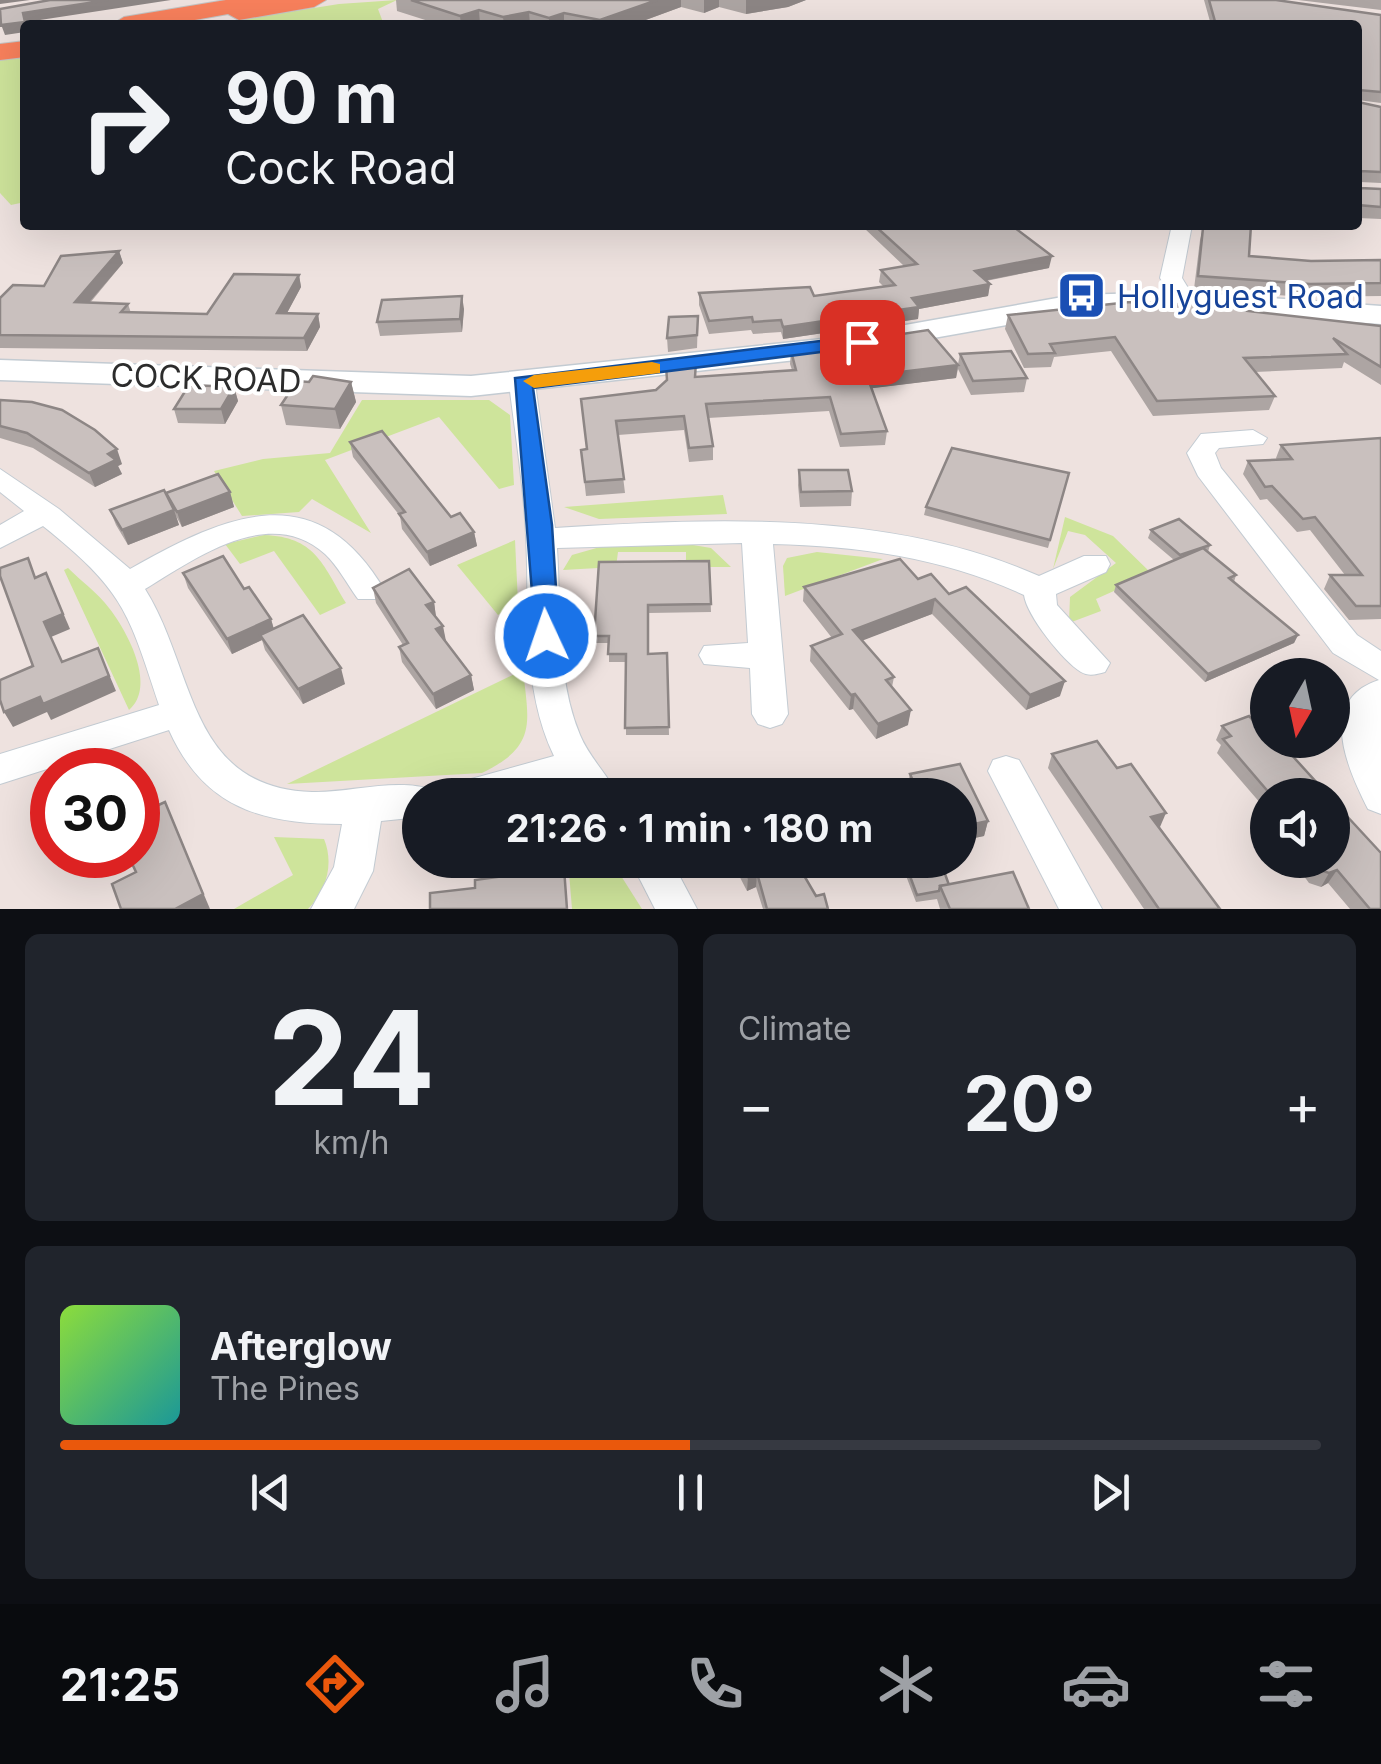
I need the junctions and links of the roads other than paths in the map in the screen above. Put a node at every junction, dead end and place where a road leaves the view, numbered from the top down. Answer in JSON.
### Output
{"nodes":[{"id":1,"x":268,"y":0,"type":"edge"},
{"id":2,"x":314,"y":0,"type":"edge"},
{"id":3,"x":153,"y":20,"type":"edge"},
{"id":4,"x":201,"y":20,"type":"edge"},
{"id":5,"x":1181,"y":230,"type":"edge"},
{"id":6,"x":1186,"y":301,"type":"junction"},
{"id":7,"x":1381,"y":316,"type":"edge"},
{"id":8,"x":0,"y":370,"type":"edge"},
{"id":9,"x":522,"y":383,"type":"junction"},
{"id":10,"x":1253,"y":438,"type":"dead end"},
{"id":11,"x":0,"y":478,"type":"edge"},
{"id":12,"x":44,"y":513,"type":"junction"},
{"id":13,"x":758,"y":535,"type":"junction"},
{"id":14,"x":0,"y":538,"type":"edge"},
{"id":15,"x":541,"y":539,"type":"junction"},
{"id":16,"x":1094,"y":564,"type":"dead end"},
{"id":17,"x":128,"y":585,"type":"junction"},
{"id":18,"x":1039,"y":589,"type":"junction"},
{"id":19,"x":369,"y":591,"type":"edge"},
{"id":20,"x":716,"y":656,"type":"dead end"},
{"id":21,"x":766,"y":656,"type":"junction"},
{"id":22,"x":1093,"y":662,"type":"dead end"},
{"id":23,"x":1381,"y":668,"type":"edge"},
{"id":24,"x":1371,"y":702,"type":"edge"},
{"id":25,"x":178,"y":713,"type":"junction"},
{"id":26,"x":770,"y":714,"type":"dead end"},
{"id":27,"x":573,"y":766,"type":"junction"},
{"id":28,"x":0,"y":769,"type":"edge"},
{"id":29,"x":1006,"y":771,"type":"dead end"},
{"id":30,"x":529,"y":778,"type":"edge"},
{"id":31,"x":584,"y":778,"type":"edge"},
{"id":32,"x":1381,"y":798,"type":"edge"},
{"id":33,"x":402,"y":803,"type":"edge"},
{"id":34,"x":364,"y":807,"type":"junction"},
{"id":35,"x":660,"y":878,"type":"edge"},
{"id":36,"x":332,"y":909,"type":"edge"},
{"id":37,"x":676,"y":909,"type":"edge"},
{"id":38,"x":1081,"y":909,"type":"edge"}],
"edges":[{"from":1,"to":3,"type":"highway"},
{"from":2,"to":4,"type":"highway"},
{"from":5,"to":6,"type":"street"},
{"from":6,"to":7,"type":"street","name":"COCK ROAD"},
{"from":6,"to":9,"type":"street","name":"COCK ROAD"},
{"from":8,"to":9,"type":"street","name":"COCK ROAD"},
{"from":9,"to":15,"type":"street"},
{"from":10,"to":23,"type":"street"},
{"from":11,"to":12,"type":"street"},
{"from":12,"to":14,"type":"street"},
{"from":12,"to":17,"type":"street"},
{"from":13,"to":15,"type":"street"},
{"from":13,"to":18,"type":"street"},
{"from":13,"to":21,"type":"street"},
{"from":15,"to":27,"type":"street"},
{"from":16,"to":18,"type":"street"},
{"from":17,"to":19,"type":"street"},
{"from":17,"to":25,"type":"street"},
{"from":18,"to":22,"type":"street"},
{"from":20,"to":21,"type":"street"},
{"from":21,"to":26,"type":"street"},
{"from":24,"to":32,"type":"street"},
{"from":25,"to":28,"type":"street"},
{"from":25,"to":34,"type":"street"},
{"from":27,"to":30,"type":"street"},
{"from":27,"to":31,"type":"street"},
{"from":29,"to":38,"type":"street"},
{"from":33,"to":34,"type":"street"},
{"from":34,"to":36,"type":"street"},
{"from":35,"to":37,"type":"street"}]}
